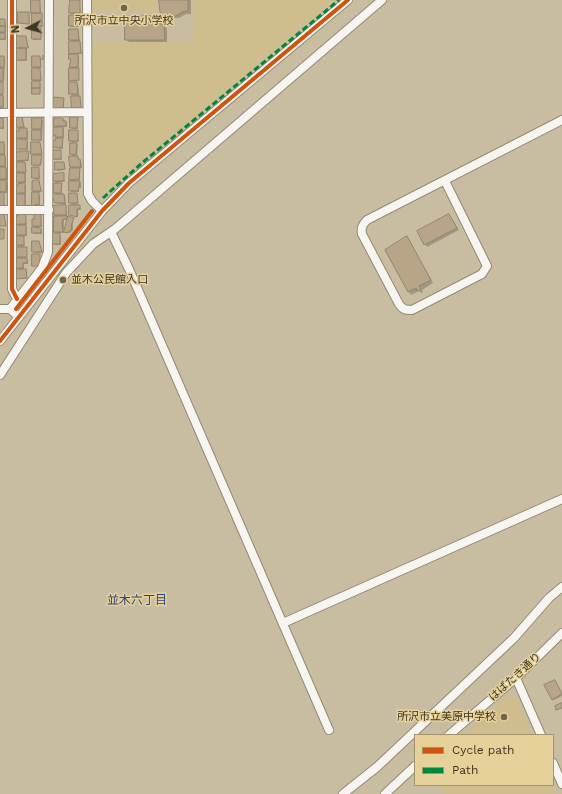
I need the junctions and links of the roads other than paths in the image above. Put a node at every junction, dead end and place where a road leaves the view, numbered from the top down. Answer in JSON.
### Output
{"nodes":[{"id":1,"x":12,"y":0,"type":"edge"},
{"id":2,"x":49,"y":0,"type":"edge"},
{"id":3,"x":87,"y":0,"type":"edge"},
{"id":4,"x":348,"y":0,"type":"edge"},
{"id":5,"x":382,"y":0,"type":"edge"},
{"id":6,"x":49,"y":112,"type":"junction"},
{"id":7,"x":88,"y":112,"type":"junction"},
{"id":8,"x":0,"y":113,"type":"edge"},
{"id":9,"x":12,"y":113,"type":"junction"},
{"id":10,"x":562,"y":120,"type":"edge"},
{"id":11,"x":445,"y":181,"type":"junction"},
{"id":12,"x":0,"y":210,"type":"edge"},
{"id":13,"x":11,"y":210,"type":"junction"},
{"id":14,"x":49,"y":210,"type":"junction"},
{"id":15,"x":102,"y":211,"type":"junction"},
{"id":16,"x":111,"y":232,"type":"junction"},
{"id":17,"x":17,"y":299,"type":"junction"},
{"id":18,"x":0,"y":309,"type":"edge"},
{"id":19,"x":10,"y":309,"type":"junction"},
{"id":20,"x":19,"y":317,"type":"junction"},
{"id":21,"x":0,"y":341,"type":"edge"},
{"id":22,"x":0,"y":375,"type":"edge"},
{"id":23,"x":562,"y":499,"type":"edge"},
{"id":24,"x":562,"y":587,"type":"edge"},
{"id":25,"x":283,"y":623,"type":"junction"},
{"id":26,"x":562,"y":633,"type":"edge"},
{"id":27,"x":516,"y":678,"type":"junction"},
{"id":28,"x":329,"y":730,"type":"dead end"},
{"id":29,"x":450,"y":734,"type":"edge"},
{"id":30,"x":541,"y":734,"type":"edge"},
{"id":31,"x":554,"y":765,"type":"edge"},
{"id":32,"x":414,"y":767,"type":"edge"},
{"id":33,"x":562,"y":784,"type":"edge"},
{"id":34,"x":343,"y":794,"type":"edge"},
{"id":35,"x":385,"y":794,"type":"edge"}],
"edges":[{"from":1,"to":9,"type":"street"},
{"from":2,"to":6,"type":"street"},
{"from":3,"to":7,"type":"street"},
{"from":4,"to":15,"type":"street"},
{"from":5,"to":16,"type":"street"},
{"from":6,"to":7,"type":"street"},
{"from":6,"to":9,"type":"street"},
{"from":6,"to":14,"type":"street"},
{"from":7,"to":15,"type":"street"},
{"from":8,"to":9,"type":"street"},
{"from":9,"to":13,"type":"street"},
{"from":10,"to":11,"type":"street"},
{"from":11,"to":11,"type":"street"},
{"from":12,"to":13,"type":"street"},
{"from":13,"to":14,"type":"street"},
{"from":13,"to":17,"type":"street"},
{"from":14,"to":17,"type":"street"},
{"from":15,"to":20,"type":"street"},
{"from":16,"to":22,"type":"street"},
{"from":16,"to":25,"type":"street"},
{"from":17,"to":19,"type":"street"},
{"from":18,"to":19,"type":"street"},
{"from":19,"to":20,"type":"street"},
{"from":20,"to":21,"type":"street"},
{"from":23,"to":25,"type":"street"},
{"from":24,"to":34,"type":"street"},
{"from":25,"to":28,"type":"street"},
{"from":26,"to":27,"type":"street","name":"はばたき通り"},
{"from":27,"to":29,"type":"street","name":"はばたき通り"},
{"from":27,"to":30,"type":"street"},
{"from":31,"to":33,"type":"street"},
{"from":32,"to":35,"type":"street"}]}
